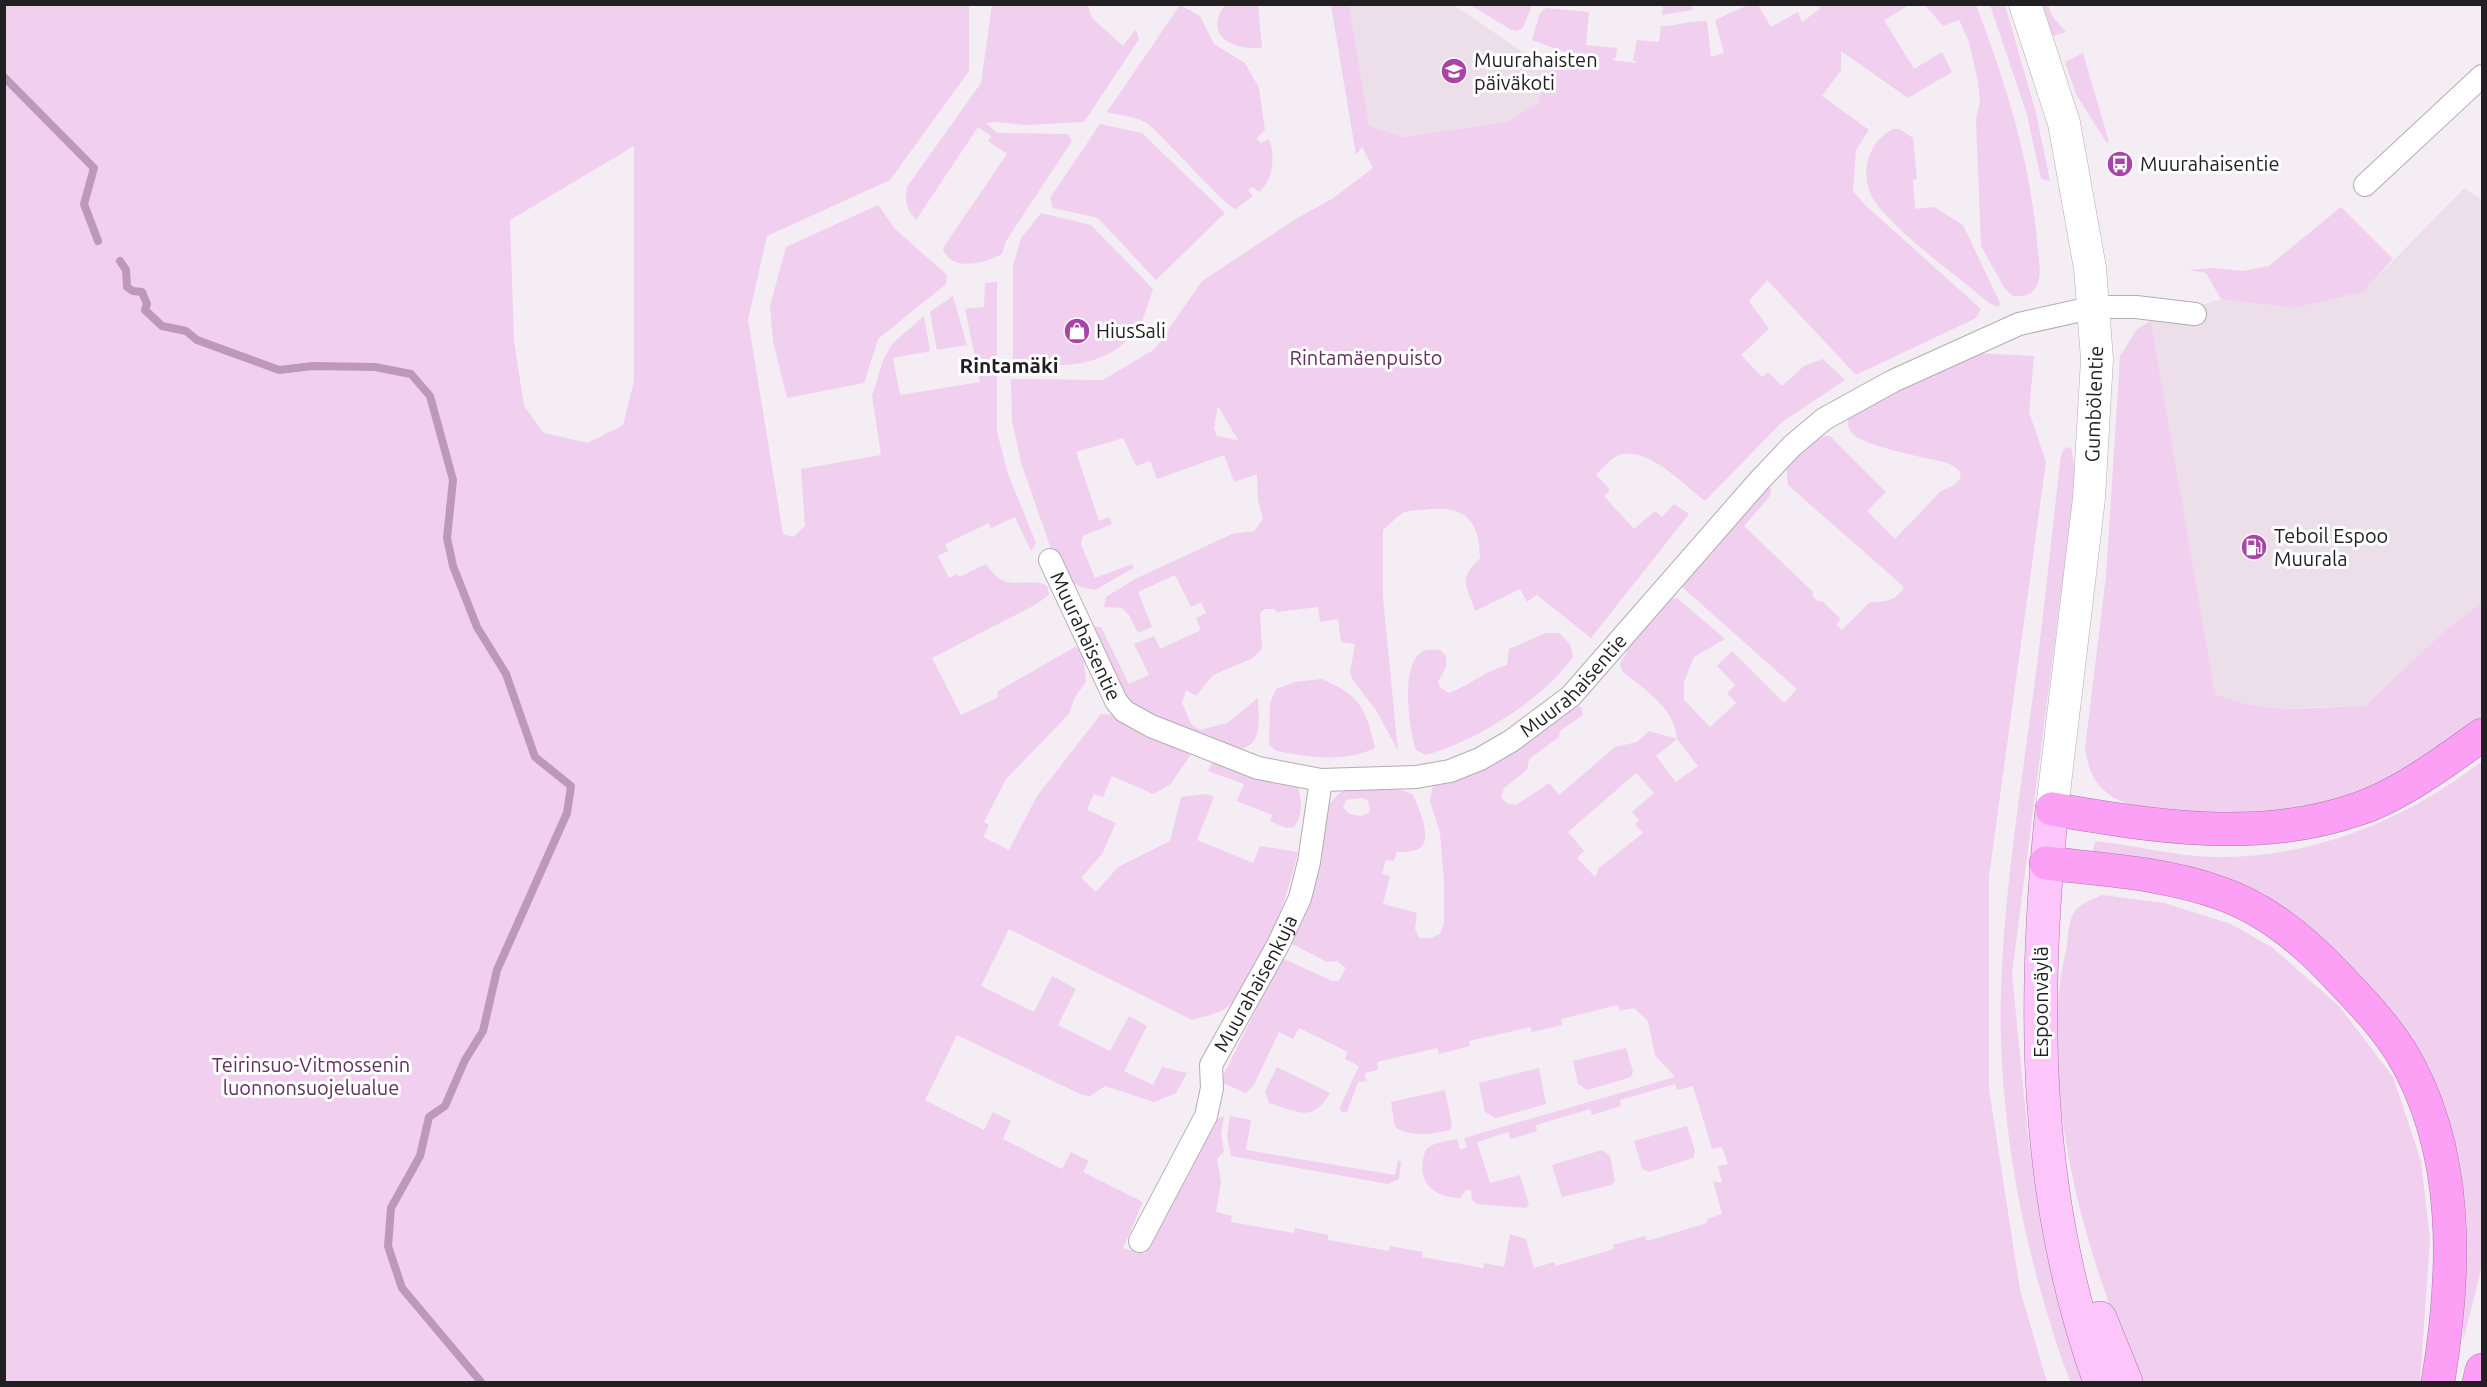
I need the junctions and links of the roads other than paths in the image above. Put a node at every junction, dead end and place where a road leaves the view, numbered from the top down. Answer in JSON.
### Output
{"nodes":[{"id":1,"x":2025,"y":4,"type":"edge"},
{"id":2,"x":2482,"y":76,"type":"edge"},
{"id":3,"x":2365,"y":185,"type":"dead end"},
{"id":4,"x":2094,"y":307,"type":"junction"},
{"id":5,"x":2195,"y":314,"type":"dead end"},
{"id":6,"x":1050,"y":560,"type":"dead end"},
{"id":7,"x":2482,"y":735,"type":"edge"},
{"id":8,"x":1321,"y":780,"type":"junction"},
{"id":9,"x":2052,"y":809,"type":"junction"},
{"id":10,"x":2046,"y":863,"type":"junction"},
{"id":11,"x":2053,"y":1196,"type":"junction"},
{"id":12,"x":1140,"y":1241,"type":"dead end"},
{"id":13,"x":2482,"y":1370,"type":"edge"},
{"id":14,"x":2100,"y":1383,"type":"edge"},
{"id":15,"x":2126,"y":1383,"type":"edge"},
{"id":16,"x":2438,"y":1383,"type":"edge"},
{"id":17,"x":2479,"y":1383,"type":"edge"}],
"edges":[{"from":1,"to":4,"type":"main road","name":"Gumbölentie"},
{"from":2,"to":3,"type":"street"},
{"from":4,"to":5,"type":"street","name":"Muurahaisentie"},
{"from":4,"to":8,"type":"street","name":"Muurahaisentie"},
{"from":4,"to":9,"type":"main road","name":"Gumbölentie"},
{"from":6,"to":8,"type":"street","name":"Muurahaisentie"},
{"from":7,"to":9,"type":"highway"},
{"from":8,"to":12,"type":"street","name":"Muurahaisenkuja"},
{"from":9,"to":10,"type":"main road","name":"Espoonväylä"},
{"from":10,"to":11,"type":"main road","name":"Espoonväylä"},
{"from":10,"to":16,"type":"highway"},
{"from":11,"to":14,"type":"main road","name":"Espoonväylä"},
{"from":11,"to":15,"type":"main road","name":"Espoonväylä"},
{"from":13,"to":17,"type":"highway"}]}
